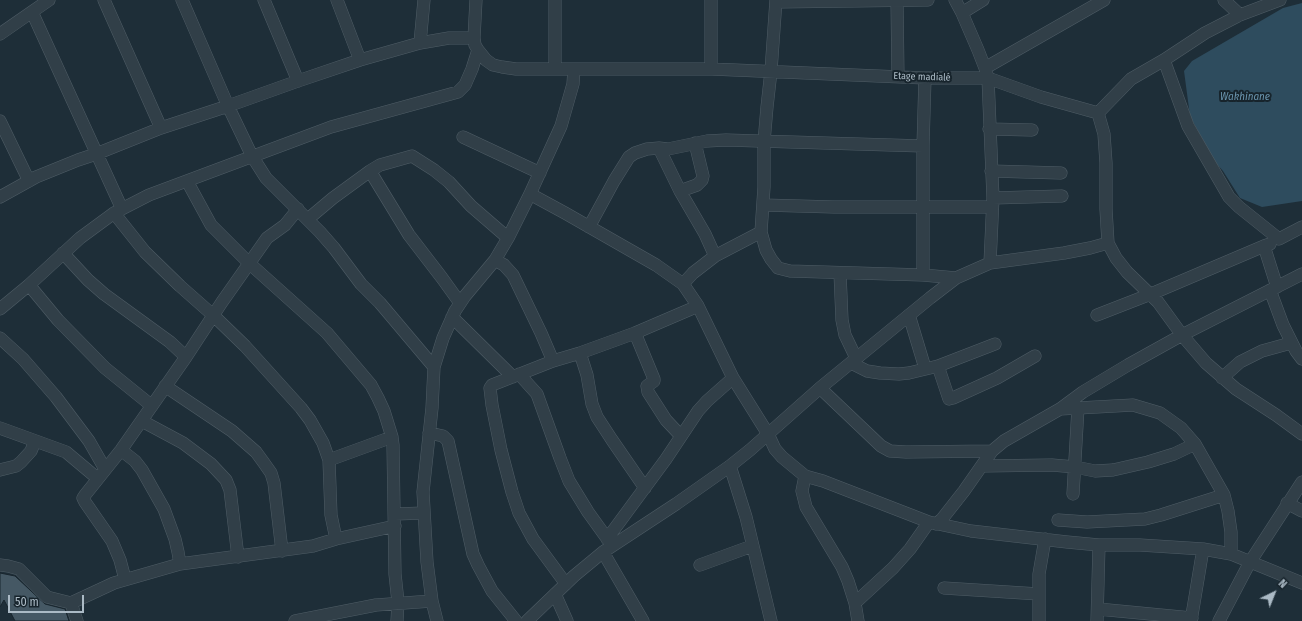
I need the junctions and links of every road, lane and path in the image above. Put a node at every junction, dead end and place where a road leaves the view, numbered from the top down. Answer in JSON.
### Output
{"nodes":[{"id":1,"x":49,"y":0,"type":"edge"},
{"id":2,"x":104,"y":0,"type":"edge"},
{"id":3,"x":182,"y":0,"type":"edge"},
{"id":4,"x":264,"y":0,"type":"edge"},
{"id":5,"x":337,"y":0,"type":"edge"},
{"id":6,"x":424,"y":0,"type":"edge"},
{"id":7,"x":476,"y":0,"type":"edge"},
{"id":8,"x":555,"y":0,"type":"edge"},
{"id":9,"x":711,"y":0,"type":"edge"},
{"id":10,"x":896,"y":0,"type":"edge"},
{"id":11,"x":928,"y":0,"type":"edge"},
{"id":12,"x":955,"y":0,"type":"edge"},
{"id":13,"x":983,"y":0,"type":"edge"},
{"id":14,"x":1224,"y":0,"type":"edge"},
{"id":15,"x":1280,"y":0,"type":"edge"},
{"id":16,"x":776,"y":1,"type":"edge"},
{"id":17,"x":1098,"y":2,"type":"edge"},
{"id":18,"x":32,"y":7,"type":"edge"},
{"id":19,"x":962,"y":12,"type":"junction"},
{"id":20,"x":1240,"y":14,"type":"junction"},
{"id":21,"x":0,"y":34,"type":"edge"},
{"id":22,"x":474,"y":38,"type":"junction"},
{"id":23,"x":420,"y":43,"type":"junction"},
{"id":24,"x":478,"y":50,"type":"junction"},
{"id":25,"x":360,"y":60,"type":"junction"},
{"id":26,"x":1164,"y":60,"type":"junction"},
{"id":27,"x":555,"y":69,"type":"junction"},
{"id":28,"x":574,"y":69,"type":"junction"},
{"id":29,"x":711,"y":69,"type":"junction"},
{"id":30,"x":771,"y":71,"type":"junction"},
{"id":31,"x":986,"y":73,"type":"junction"},
{"id":32,"x":898,"y":77,"type":"junction"},
{"id":33,"x":925,"y":78,"type":"junction"},
{"id":34,"x":298,"y":81,"type":"junction"},
{"id":35,"x":228,"y":106,"type":"junction"},
{"id":36,"x":1098,"y":113,"type":"junction"},
{"id":37,"x":0,"y":121,"type":"edge"},
{"id":38,"x":161,"y":128,"type":"junction"},
{"id":39,"x":989,"y":129,"type":"junction"},
{"id":40,"x":1032,"y":130,"type":"dead end"},
{"id":41,"x":463,"y":137,"type":"dead end"},
{"id":42,"x":764,"y":142,"type":"junction"},
{"id":43,"x":695,"y":143,"type":"junction"},
{"id":44,"x":923,"y":146,"type":"junction"},
{"id":45,"x":659,"y":148,"type":"junction"},
{"id":46,"x":96,"y":154,"type":"junction"},
{"id":47,"x":252,"y":156,"type":"junction"},
{"id":48,"x":370,"y":171,"type":"junction"},
{"id":49,"x":991,"y":171,"type":"junction"},
{"id":50,"x":540,"y":173,"type":"junction"},
{"id":51,"x":1061,"y":173,"type":"dead end"},
{"id":52,"x":29,"y":181,"type":"junction"},
{"id":53,"x":187,"y":181,"type":"junction"},
{"id":54,"x":680,"y":191,"type":"junction"},
{"id":55,"x":530,"y":194,"type":"junction"},
{"id":56,"x":1062,"y":196,"type":"dead end"},
{"id":57,"x":0,"y":197,"type":"edge"},
{"id":58,"x":993,"y":202,"type":"junction"},
{"id":59,"x":763,"y":205,"type":"junction"},
{"id":60,"x":923,"y":206,"type":"junction"},
{"id":61,"x":298,"y":209,"type":"junction"},
{"id":62,"x":118,"y":211,"type":"junction"},
{"id":63,"x":308,"y":219,"type":"junction"},
{"id":64,"x":589,"y":227,"type":"junction"},
{"id":65,"x":1302,"y":227,"type":"edge"},
{"id":66,"x":761,"y":232,"type":"junction"},
{"id":67,"x":508,"y":238,"type":"junction"},
{"id":68,"x":1279,"y":239,"type":"junction"},
{"id":69,"x":1108,"y":243,"type":"junction"},
{"id":70,"x":1264,"y":246,"type":"junction"},
{"id":71,"x":63,"y":253,"type":"junction"},
{"id":72,"x":715,"y":256,"type":"junction"},
{"id":73,"x":495,"y":260,"type":"junction"},
{"id":74,"x":249,"y":263,"type":"junction"},
{"id":75,"x":990,"y":263,"type":"junction"},
{"id":76,"x":840,"y":273,"type":"junction"},
{"id":77,"x":1302,"y":274,"type":"edge"},
{"id":78,"x":923,"y":275,"type":"junction"},
{"id":79,"x":956,"y":278,"type":"junction"},
{"id":80,"x":683,"y":284,"type":"junction"},
{"id":81,"x":29,"y":285,"type":"junction"},
{"id":82,"x":1274,"y":288,"type":"junction"},
{"id":83,"x":1151,"y":294,"type":"junction"},
{"id":84,"x":460,"y":303,"type":"junction"},
{"id":85,"x":698,"y":306,"type":"junction"},
{"id":86,"x":0,"y":308,"type":"edge"},
{"id":87,"x":909,"y":315,"type":"junction"},
{"id":88,"x":1097,"y":315,"type":"dead end"},
{"id":89,"x":214,"y":316,"type":"junction"},
{"id":90,"x":452,"y":317,"type":"junction"},
{"id":91,"x":635,"y":333,"type":"junction"},
{"id":92,"x":1182,"y":335,"type":"junction"},
{"id":93,"x":0,"y":338,"type":"edge"},
{"id":94,"x":1291,"y":343,"type":"junction"},
{"id":95,"x":995,"y":344,"type":"dead end"},
{"id":96,"x":580,"y":353,"type":"junction"},
{"id":97,"x":1035,"y":356,"type":"dead end"},
{"id":98,"x":186,"y":357,"type":"junction"},
{"id":99,"x":1302,"y":359,"type":"edge"},
{"id":100,"x":553,"y":361,"type":"junction"},
{"id":101,"x":853,"y":361,"type":"junction"},
{"id":102,"x":938,"y":366,"type":"junction"},
{"id":103,"x":434,"y":367,"type":"junction"},
{"id":104,"x":925,"y":368,"type":"junction"},
{"id":105,"x":516,"y":376,"type":"junction"},
{"id":106,"x":733,"y":378,"type":"junction"},
{"id":107,"x":1222,"y":378,"type":"junction"},
{"id":108,"x":165,"y":386,"type":"junction"},
{"id":109,"x":820,"y":388,"type":"junction"},
{"id":110,"x":152,"y":406,"type":"junction"},
{"id":111,"x":1078,"y":408,"type":"junction"},
{"id":112,"x":1060,"y":409,"type":"junction"},
{"id":113,"x":142,"y":420,"type":"junction"},
{"id":114,"x":0,"y":428,"type":"edge"},
{"id":115,"x":429,"y":433,"type":"junction"},
{"id":116,"x":768,"y":434,"type":"junction"},
{"id":117,"x":1302,"y":434,"type":"edge"},
{"id":118,"x":681,"y":436,"type":"junction"},
{"id":119,"x":392,"y":437,"type":"junction"},
{"id":120,"x":35,"y":441,"type":"junction"},
{"id":121,"x":1195,"y":444,"type":"junction"},
{"id":122,"x":121,"y":450,"type":"junction"},
{"id":123,"x":992,"y":451,"type":"junction"},
{"id":124,"x":329,"y":460,"type":"junction"},
{"id":125,"x":730,"y":466,"type":"junction"},
{"id":126,"x":982,"y":466,"type":"junction"},
{"id":127,"x":1075,"y":467,"type":"junction"},
{"id":128,"x":0,"y":470,"type":"edge"},
{"id":129,"x":101,"y":474,"type":"junction"},
{"id":130,"x":805,"y":476,"type":"junction"},
{"id":131,"x":1302,"y":482,"type":"edge"},
{"id":132,"x":645,"y":488,"type":"junction"},
{"id":133,"x":1073,"y":494,"type":"dead end"},
{"id":134,"x":1224,"y":495,"type":"junction"},
{"id":135,"x":1287,"y":503,"type":"junction"},
{"id":136,"x":1302,"y":511,"type":"edge"},
{"id":137,"x":424,"y":513,"type":"junction"},
{"id":138,"x":395,"y":514,"type":"junction"},
{"id":139,"x":1058,"y":520,"type":"dead end"},
{"id":140,"x":933,"y":523,"type":"junction"},
{"id":141,"x":395,"y":526,"type":"junction"},
{"id":142,"x":336,"y":539,"type":"junction"},
{"id":143,"x":1045,"y":539,"type":"junction"},
{"id":144,"x":1099,"y":545,"type":"junction"},
{"id":145,"x":607,"y":546,"type":"junction"},
{"id":146,"x":752,"y":546,"type":"junction"},
{"id":147,"x":1203,"y":549,"type":"junction"},
{"id":148,"x":282,"y":551,"type":"junction"},
{"id":149,"x":1231,"y":554,"type":"junction"},
{"id":150,"x":238,"y":557,"type":"junction"},
{"id":151,"x":1250,"y":562,"type":"junction"},
{"id":152,"x":180,"y":564,"type":"junction"},
{"id":153,"x":0,"y":565,"type":"edge"},
{"id":154,"x":700,"y":565,"type":"dead end"},
{"id":155,"x":124,"y":580,"type":"junction"},
{"id":156,"x":1302,"y":582,"type":"edge"},
{"id":157,"x":566,"y":584,"type":"junction"},
{"id":158,"x":944,"y":588,"type":"dead end"},
{"id":159,"x":555,"y":594,"type":"junction"},
{"id":160,"x":1038,"y":594,"type":"junction"},
{"id":161,"x":432,"y":601,"type":"junction"},
{"id":162,"x":70,"y":602,"type":"junction"},
{"id":163,"x":398,"y":602,"type":"junction"},
{"id":164,"x":854,"y":603,"type":"junction"},
{"id":165,"x":1097,"y":615,"type":"edge"},
{"id":166,"x":1191,"y":619,"type":"edge"},
{"id":167,"x":77,"y":621,"type":"edge"},
{"id":168,"x":295,"y":621,"type":"edge"},
{"id":169,"x":397,"y":621,"type":"edge"},
{"id":170,"x":437,"y":621,"type":"edge"},
{"id":171,"x":516,"y":621,"type":"edge"},
{"id":172,"x":527,"y":621,"type":"edge"},
{"id":173,"x":567,"y":621,"type":"edge"},
{"id":174,"x":643,"y":621,"type":"edge"},
{"id":175,"x":771,"y":621,"type":"edge"},
{"id":176,"x":858,"y":621,"type":"edge"},
{"id":177,"x":1039,"y":621,"type":"edge"},
{"id":178,"x":1219,"y":621,"type":"edge"}],
"edges":[{"from":1,"to":18,"type":"street"},
{"from":2,"to":38,"type":"street"},
{"from":3,"to":35,"type":"street"},
{"from":4,"to":34,"type":"street"},
{"from":5,"to":25,"type":"street"},
{"from":6,"to":23,"type":"street"},
{"from":7,"to":22,"type":"street"},
{"from":8,"to":27,"type":"street"},
{"from":9,"to":29,"type":"street"},
{"from":10,"to":11,"type":"street"},
{"from":10,"to":16,"type":"street"},
{"from":10,"to":32,"type":"street"},
{"from":12,"to":19,"type":"street"},
{"from":13,"to":19,"type":"street"},
{"from":14,"to":20,"type":"street"},
{"from":15,"to":20,"type":"street"},
{"from":16,"to":30,"type":"street"},
{"from":17,"to":31,"type":"street"},
{"from":18,"to":21,"type":"street"},
{"from":18,"to":46,"type":"street"},
{"from":19,"to":31,"type":"street"},
{"from":20,"to":26,"type":"street"},
{"from":22,"to":23,"type":"street"},
{"from":22,"to":24,"type":"street"},
{"from":23,"to":25,"type":"street"},
{"from":24,"to":27,"type":"street","name":"Etage madialé"},
{"from":24,"to":47,"type":"street"},
{"from":25,"to":34,"type":"street"},
{"from":26,"to":36,"type":"street"},
{"from":26,"to":68,"type":"street"},
{"from":27,"to":28,"type":"street","name":"Etage madialé"},
{"from":28,"to":29,"type":"street","name":"Etage madialé"},
{"from":28,"to":50,"type":"street"},
{"from":29,"to":30,"type":"street","name":"Etage madialé"},
{"from":30,"to":32,"type":"street","name":"Etage madialé"},
{"from":30,"to":42,"type":"street"},
{"from":31,"to":33,"type":"street","name":"Etage madialé"},
{"from":31,"to":36,"type":"street"},
{"from":31,"to":39,"type":"street"},
{"from":32,"to":33,"type":"street","name":"Etage madialé"},
{"from":33,"to":44,"type":"street"},
{"from":34,"to":35,"type":"street"},
{"from":35,"to":38,"type":"street"},
{"from":35,"to":47,"type":"street"},
{"from":36,"to":69,"type":"street"},
{"from":37,"to":52,"type":"street"},
{"from":38,"to":46,"type":"street"},
{"from":39,"to":40,"type":"street"},
{"from":39,"to":49,"type":"street"},
{"from":41,"to":50,"type":"street"},
{"from":42,"to":43,"type":"street"},
{"from":42,"to":44,"type":"street"},
{"from":42,"to":59,"type":"street"},
{"from":43,"to":45,"type":"street"},
{"from":43,"to":54,"type":"street"},
{"from":44,"to":60,"type":"street"},
{"from":45,"to":54,"type":"street"},
{"from":45,"to":64,"type":"street"},
{"from":46,"to":52,"type":"street"},
{"from":46,"to":62,"type":"street"},
{"from":47,"to":53,"type":"street"},
{"from":47,"to":61,"type":"street"},
{"from":48,"to":63,"type":"street"},
{"from":48,"to":67,"type":"street"},
{"from":48,"to":84,"type":"street"},
{"from":49,"to":51,"type":"street"},
{"from":49,"to":58,"type":"street"},
{"from":50,"to":55,"type":"street"},
{"from":52,"to":57,"type":"street"},
{"from":53,"to":62,"type":"street"},
{"from":53,"to":74,"type":"street"},
{"from":54,"to":72,"type":"street"},
{"from":55,"to":64,"type":"street"},
{"from":55,"to":67,"type":"street"},
{"from":56,"to":58,"type":"street"},
{"from":58,"to":60,"type":"street"},
{"from":58,"to":75,"type":"street"},
{"from":59,"to":60,"type":"street"},
{"from":59,"to":66,"type":"street"},
{"from":60,"to":78,"type":"street"},
{"from":61,"to":63,"type":"street"},
{"from":61,"to":74,"type":"street"},
{"from":62,"to":71,"type":"street"},
{"from":62,"to":89,"type":"street"},
{"from":63,"to":103,"type":"street"},
{"from":64,"to":80,"type":"street"},
{"from":65,"to":68,"type":"street"},
{"from":66,"to":72,"type":"street"},
{"from":66,"to":76,"type":"street"},
{"from":67,"to":73,"type":"street"},
{"from":68,"to":70,"type":"street"},
{"from":69,"to":75,"type":"street"},
{"from":69,"to":83,"type":"street"},
{"from":70,"to":82,"type":"street"},
{"from":70,"to":83,"type":"street"},
{"from":71,"to":81,"type":"street"},
{"from":71,"to":98,"type":"street"},
{"from":72,"to":80,"type":"street"},
{"from":73,"to":84,"type":"street"},
{"from":73,"to":100,"type":"street"},
{"from":74,"to":89,"type":"street"},
{"from":74,"to":119,"type":"street"},
{"from":75,"to":79,"type":"street"},
{"from":76,"to":78,"type":"street"},
{"from":76,"to":101,"type":"street"},
{"from":77,"to":82,"type":"street"},
{"from":78,"to":79,"type":"street"},
{"from":79,"to":87,"type":"street"},
{"from":80,"to":85,"type":"street"},
{"from":81,"to":86,"type":"street"},
{"from":81,"to":110,"type":"street"},
{"from":82,"to":92,"type":"street"},
{"from":82,"to":94,"type":"street"},
{"from":83,"to":88,"type":"street"},
{"from":83,"to":92,"type":"street"},
{"from":84,"to":90,"type":"street"},
{"from":85,"to":91,"type":"street"},
{"from":85,"to":106,"type":"street"},
{"from":87,"to":101,"type":"street"},
{"from":87,"to":104,"type":"street"},
{"from":89,"to":98,"type":"street"},
{"from":89,"to":124,"type":"street"},
{"from":90,"to":103,"type":"street"},
{"from":90,"to":105,"type":"street"},
{"from":91,"to":96,"type":"street"},
{"from":91,"to":118,"type":"street"},
{"from":92,"to":107,"type":"street"},
{"from":92,"to":112,"type":"street"},
{"from":93,"to":129,"type":"street"},
{"from":94,"to":99,"type":"street"},
{"from":94,"to":107,"type":"street"},
{"from":95,"to":102,"type":"street"},
{"from":96,"to":100,"type":"street"},
{"from":96,"to":132,"type":"street"},
{"from":97,"to":102,"type":"street"},
{"from":98,"to":108,"type":"street"},
{"from":100,"to":105,"type":"street"},
{"from":101,"to":104,"type":"street"},
{"from":101,"to":109,"type":"street"},
{"from":102,"to":104,"type":"street"},
{"from":103,"to":115,"type":"street"},
{"from":105,"to":145,"type":"street"},
{"from":105,"to":157,"type":"street"},
{"from":106,"to":116,"type":"street"},
{"from":106,"to":118,"type":"street"},
{"from":107,"to":117,"type":"street"},
{"from":108,"to":110,"type":"street"},
{"from":108,"to":148,"type":"street"},
{"from":109,"to":116,"type":"street"},
{"from":109,"to":123,"type":"street"},
{"from":110,"to":113,"type":"street"},
{"from":111,"to":112,"type":"street"},
{"from":111,"to":121,"type":"street"},
{"from":111,"to":127,"type":"street"},
{"from":112,"to":123,"type":"street"},
{"from":113,"to":122,"type":"street"},
{"from":113,"to":150,"type":"street"},
{"from":114,"to":120,"type":"street"},
{"from":115,"to":137,"type":"street"},
{"from":115,"to":171,"type":"street"},
{"from":116,"to":125,"type":"street"},
{"from":116,"to":130,"type":"street"},
{"from":118,"to":132,"type":"street"},
{"from":119,"to":124,"type":"street"},
{"from":119,"to":138,"type":"street"},
{"from":120,"to":128,"type":"street"},
{"from":120,"to":129,"type":"street"},
{"from":121,"to":127,"type":"street"},
{"from":121,"to":134,"type":"street"},
{"from":122,"to":129,"type":"street"},
{"from":122,"to":152,"type":"street"},
{"from":123,"to":126,"type":"street"},
{"from":124,"to":142,"type":"street"},
{"from":125,"to":145,"type":"street"},
{"from":125,"to":146,"type":"street"},
{"from":126,"to":127,"type":"street"},
{"from":126,"to":140,"type":"street"},
{"from":127,"to":133,"type":"street"},
{"from":129,"to":155,"type":"street"},
{"from":130,"to":140,"type":"street"},
{"from":130,"to":164,"type":"street"},
{"from":131,"to":135,"type":"street"},
{"from":132,"to":145,"type":"street"},
{"from":134,"to":139,"type":"street"},
{"from":134,"to":149,"type":"street"},
{"from":135,"to":136,"type":"street"},
{"from":135,"to":151,"type":"street"},
{"from":137,"to":138,"type":"street"},
{"from":137,"to":161,"type":"street"},
{"from":138,"to":141,"type":"street"},
{"from":140,"to":143,"type":"street"},
{"from":140,"to":164,"type":"street"},
{"from":141,"to":142,"type":"street"},
{"from":141,"to":163,"type":"street"},
{"from":142,"to":148,"type":"street"},
{"from":143,"to":144,"type":"street"},
{"from":143,"to":160,"type":"street"},
{"from":144,"to":147,"type":"street"},
{"from":144,"to":165,"type":"street"},
{"from":145,"to":157,"type":"street"},
{"from":145,"to":174,"type":"street"},
{"from":146,"to":154,"type":"street"},
{"from":146,"to":175,"type":"street"},
{"from":147,"to":149,"type":"street"},
{"from":147,"to":166,"type":"street"},
{"from":148,"to":150,"type":"street"},
{"from":149,"to":151,"type":"street"},
{"from":150,"to":152,"type":"street"},
{"from":151,"to":156,"type":"street"},
{"from":151,"to":178,"type":"street"},
{"from":152,"to":155,"type":"street"},
{"from":153,"to":162,"type":"street"},
{"from":155,"to":162,"type":"street"},
{"from":157,"to":159,"type":"street"},
{"from":158,"to":160,"type":"street"},
{"from":159,"to":172,"type":"street"},
{"from":159,"to":173,"type":"street"},
{"from":160,"to":177,"type":"street"},
{"from":161,"to":163,"type":"street"},
{"from":161,"to":170,"type":"street"},
{"from":162,"to":167,"type":"street"},
{"from":163,"to":168,"type":"street"},
{"from":163,"to":169,"type":"street"},
{"from":164,"to":176,"type":"street"},
{"from":165,"to":166,"type":"street"}]}
